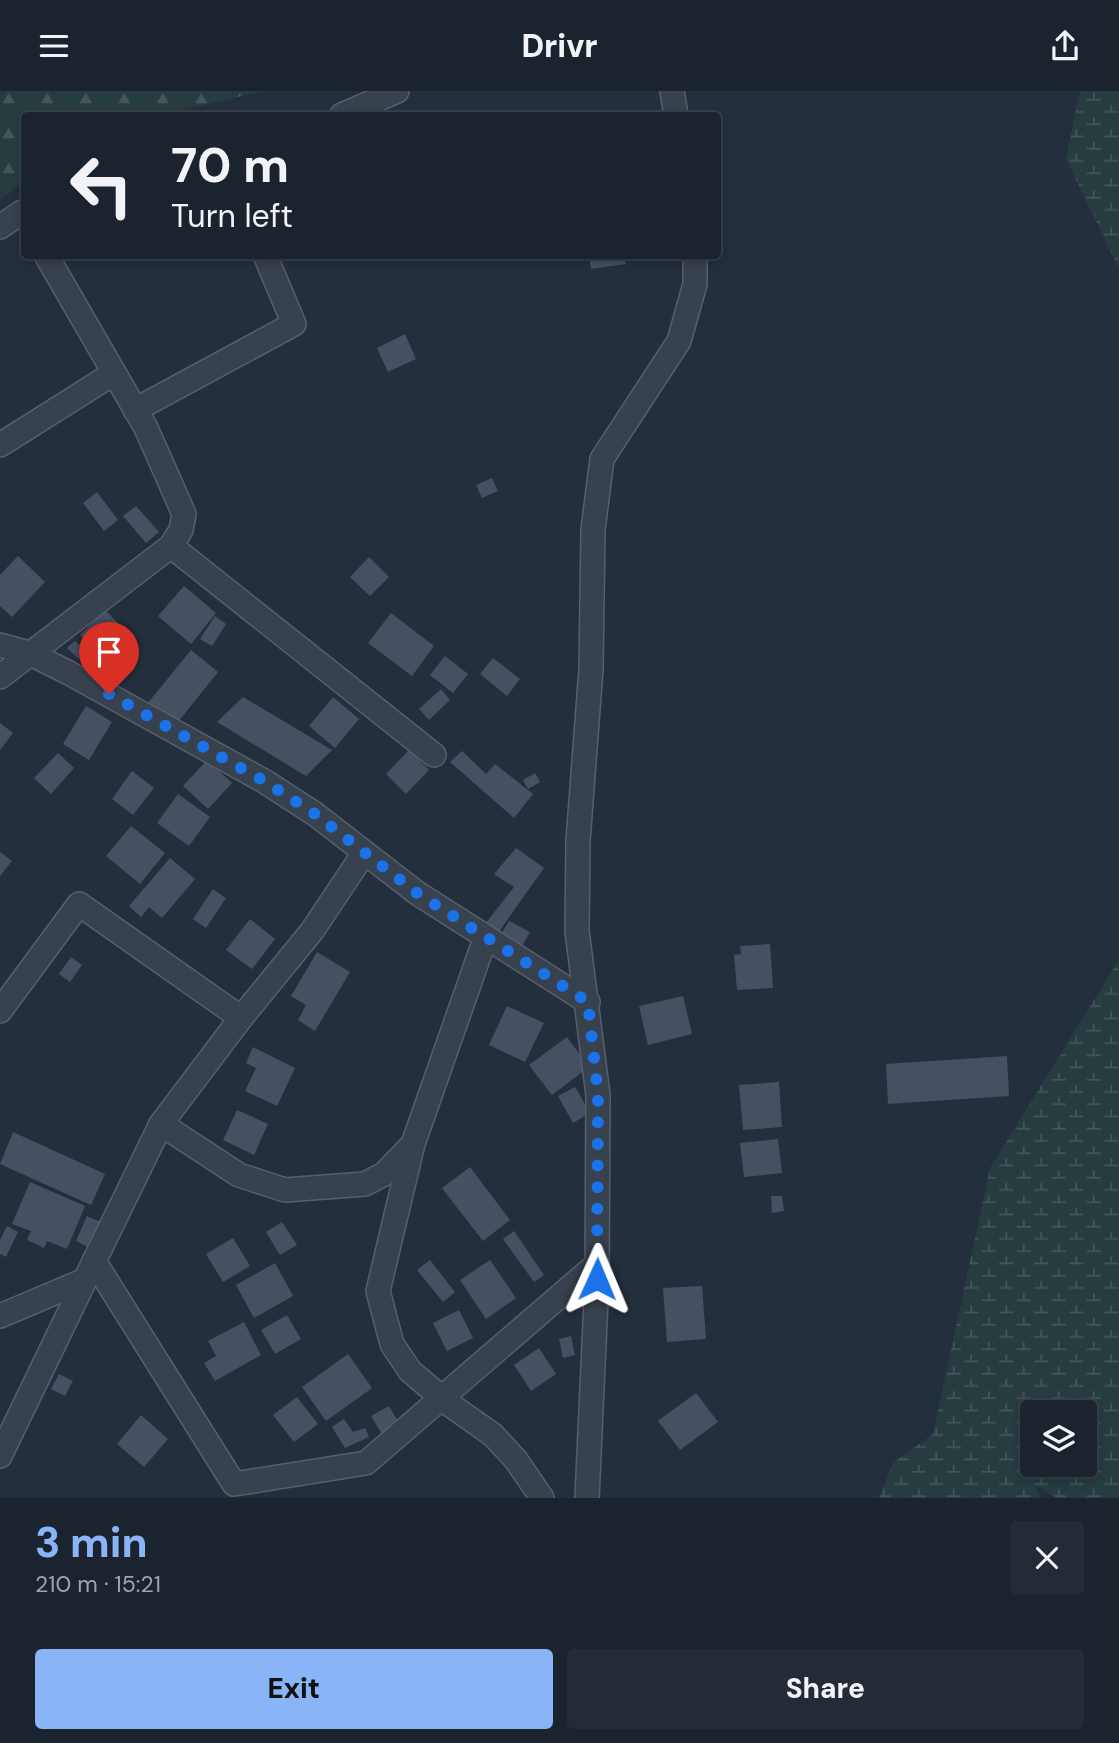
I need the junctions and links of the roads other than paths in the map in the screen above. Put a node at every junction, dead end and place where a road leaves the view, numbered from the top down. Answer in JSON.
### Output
{"nodes":[{"id":1,"x":397,"y":91,"type":"edge"},
{"id":2,"x":672,"y":91,"type":"edge"},
{"id":3,"x":349,"y":112,"type":"edge"},
{"id":4,"x":676,"y":112,"type":"edge"},
{"id":5,"x":21,"y":213,"type":"edge"},
{"id":6,"x":0,"y":227,"type":"edge"},
{"id":7,"x":48,"y":259,"type":"edge"},
{"id":8,"x":267,"y":259,"type":"edge"},
{"id":9,"x":695,"y":259,"type":"edge"},
{"id":10,"x":114,"y":373,"type":"junction"},
{"id":11,"x":135,"y":410,"type":"junction"},
{"id":12,"x":0,"y":445,"type":"edge"},
{"id":13,"x":171,"y":546,"type":"junction"},
{"id":14,"x":0,"y":645,"type":"edge"},
{"id":15,"x":29,"y":653,"type":"junction"},
{"id":16,"x":0,"y":677,"type":"edge"},
{"id":17,"x":435,"y":755,"type":"dead end"},
{"id":18,"x":365,"y":852,"type":"junction"},
{"id":19,"x":485,"y":939,"type":"junction"},
{"id":20,"x":588,"y":1002,"type":"junction"},
{"id":21,"x":0,"y":1011,"type":"edge"},
{"id":22,"x":240,"y":1018,"type":"junction"},
{"id":23,"x":161,"y":1124,"type":"junction"},
{"id":24,"x":413,"y":1144,"type":"junction"},
{"id":25,"x":597,"y":1264,"type":"junction"},
{"id":26,"x":89,"y":1271,"type":"junction"},
{"id":27,"x":0,"y":1316,"type":"edge"},
{"id":28,"x":441,"y":1398,"type":"junction"},
{"id":29,"x":0,"y":1456,"type":"edge"},
{"id":30,"x":542,"y":1498,"type":"edge"},
{"id":31,"x":587,"y":1498,"type":"edge"}],
"edges":[{"from":1,"to":3,"type":"street"},
{"from":2,"to":4,"type":"street"},
{"from":5,"to":6,"type":"street"},
{"from":7,"to":10,"type":"street"},
{"from":8,"to":11,"type":"street"},
{"from":9,"to":20,"type":"street"},
{"from":10,"to":11,"type":"street"},
{"from":10,"to":12,"type":"street"},
{"from":11,"to":13,"type":"street"},
{"from":13,"to":15,"type":"street"},
{"from":13,"to":17,"type":"street"},
{"from":14,"to":15,"type":"street"},
{"from":15,"to":16,"type":"street"},
{"from":15,"to":18,"type":"street"},
{"from":18,"to":19,"type":"street"},
{"from":18,"to":22,"type":"street"},
{"from":19,"to":20,"type":"street"},
{"from":19,"to":24,"type":"street"},
{"from":20,"to":25,"type":"street"},
{"from":21,"to":22,"type":"street"},
{"from":22,"to":23,"type":"street"},
{"from":23,"to":24,"type":"street"},
{"from":23,"to":26,"type":"street"},
{"from":24,"to":28,"type":"street"},
{"from":25,"to":28,"type":"street"},
{"from":25,"to":31,"type":"street"},
{"from":26,"to":27,"type":"street"},
{"from":26,"to":28,"type":"street"},
{"from":26,"to":29,"type":"street"},
{"from":28,"to":30,"type":"street"}]}
